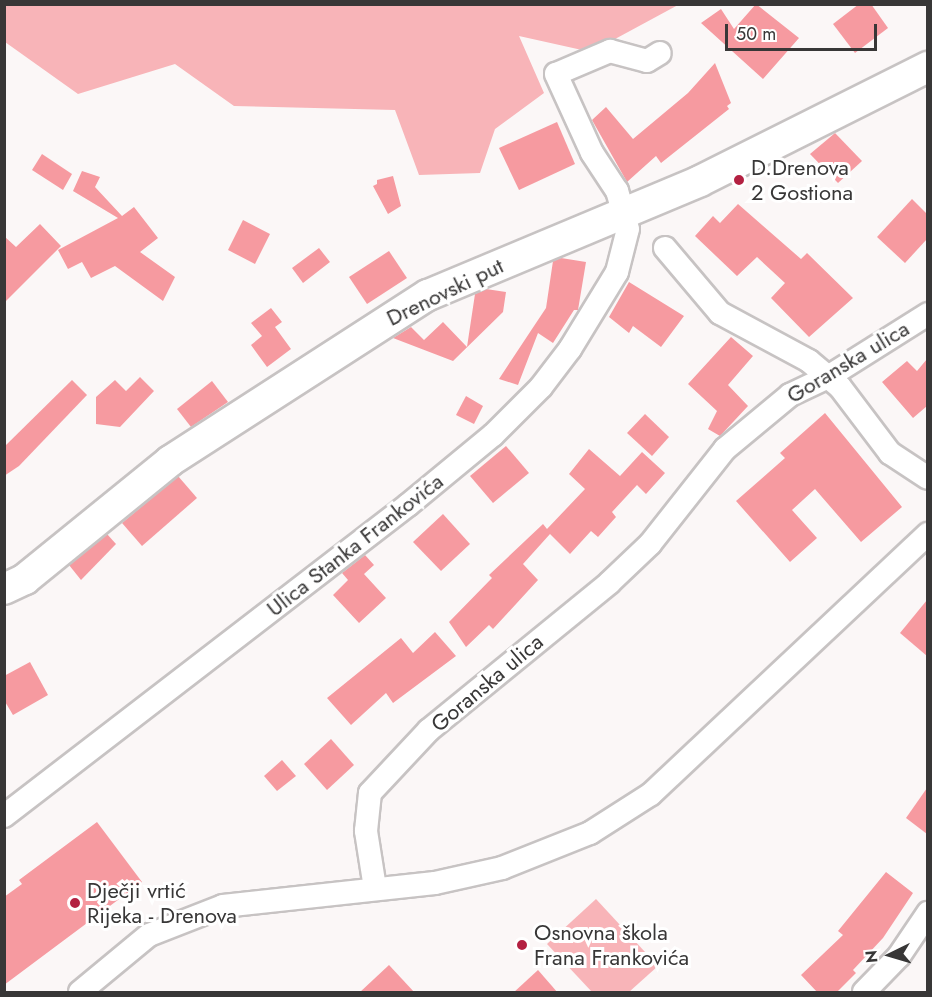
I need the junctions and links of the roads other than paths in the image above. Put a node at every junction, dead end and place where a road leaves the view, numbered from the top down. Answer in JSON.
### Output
{"nodes":[{"id":1,"x":660,"y":53,"type":"dead end"},
{"id":2,"x":927,"y":67,"type":"edge"},
{"id":3,"x":626,"y":213,"type":"junction"},
{"id":4,"x":665,"y":248,"type":"dead end"},
{"id":5,"x":927,"y":314,"type":"edge"},
{"id":6,"x":828,"y":376,"type":"junction"},
{"id":7,"x":927,"y":478,"type":"edge"},
{"id":8,"x":927,"y":534,"type":"edge"},
{"id":9,"x":4,"y":589,"type":"edge"},
{"id":10,"x":4,"y":816,"type":"edge"},
{"id":11,"x":375,"y":888,"type":"junction"},
{"id":12,"x":927,"y":913,"type":"edge"},
{"id":13,"x":80,"y":993,"type":"edge"},
{"id":14,"x":864,"y":993,"type":"edge"}],
"edges":[{"from":1,"to":3,"type":"street"},
{"from":2,"to":3,"type":"main road","name":"Drenovski put"},
{"from":3,"to":9,"type":"main road","name":"Drenovski put"},
{"from":3,"to":10,"type":"street","name":"Ulica Stanka Frankovića"},
{"from":4,"to":6,"type":"street"},
{"from":5,"to":6,"type":"street","name":"Goranska ulica"},
{"from":6,"to":7,"type":"street"},
{"from":6,"to":11,"type":"street","name":"Goranska ulica"},
{"from":8,"to":11,"type":"street"},
{"from":11,"to":13,"type":"street"},
{"from":12,"to":14,"type":"street"}]}
